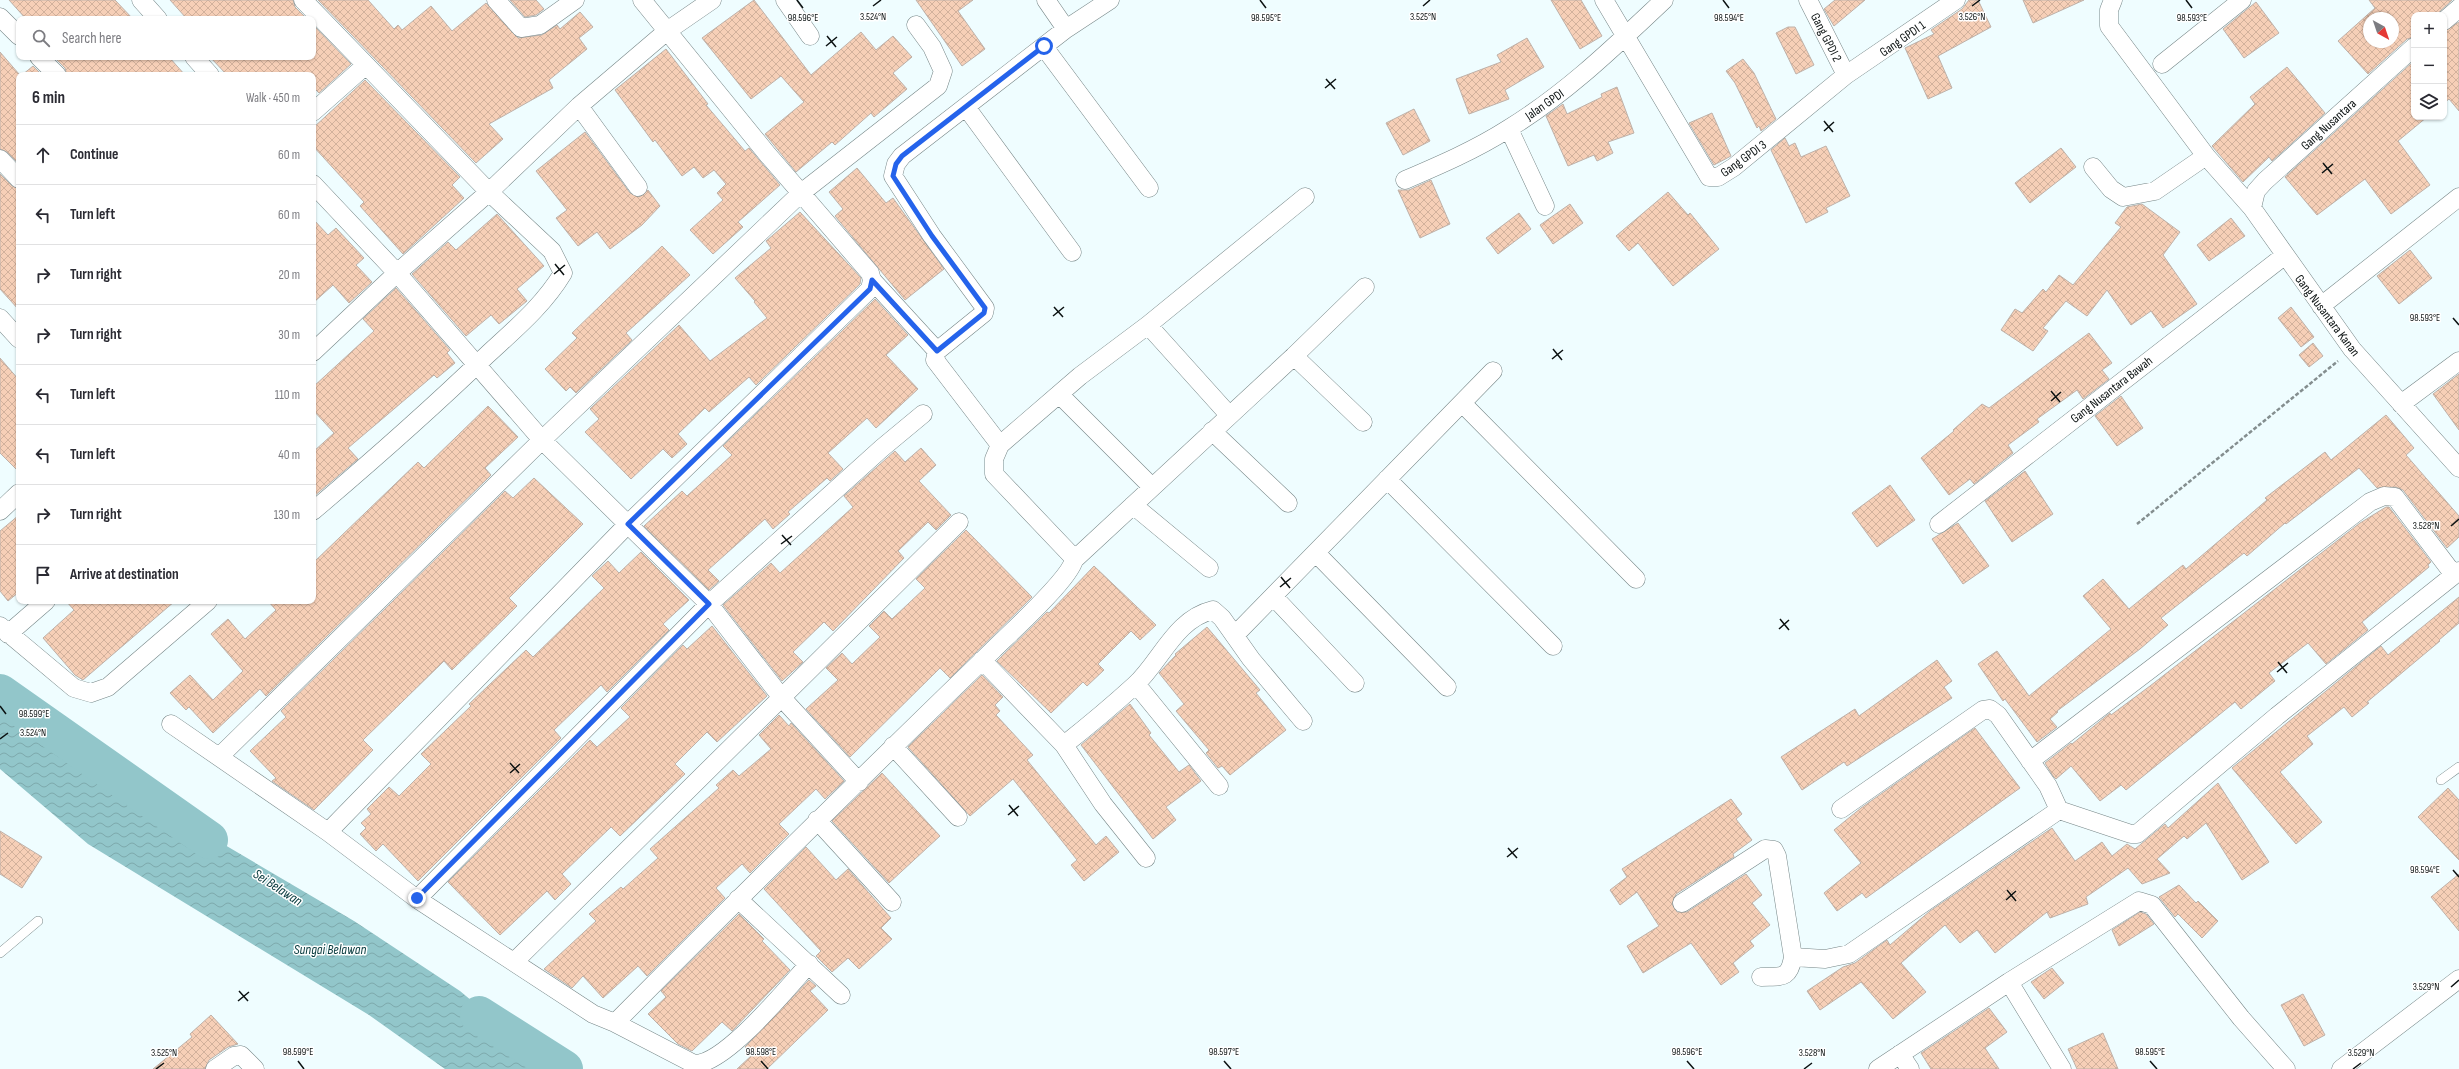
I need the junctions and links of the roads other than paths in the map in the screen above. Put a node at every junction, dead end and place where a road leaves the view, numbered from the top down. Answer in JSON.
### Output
{"nodes":[{"id":1,"x":141,"y":0,"type":"edge"},
{"id":2,"x":303,"y":0,"type":"edge"},
{"id":3,"x":496,"y":0,"type":"edge"},
{"id":4,"x":575,"y":0,"type":"edge"},
{"id":5,"x":642,"y":0,"type":"edge"},
{"id":6,"x":712,"y":0,"type":"edge"},
{"id":7,"x":784,"y":0,"type":"edge"},
{"id":8,"x":1046,"y":0,"type":"edge"},
{"id":9,"x":1110,"y":0,"type":"edge"},
{"id":10,"x":1604,"y":0,"type":"edge"},
{"id":11,"x":1664,"y":0,"type":"edge"},
{"id":12,"x":1808,"y":0,"type":"edge"},
{"id":13,"x":1956,"y":0,"type":"edge"},
{"id":14,"x":2113,"y":0,"type":"edge"},
{"id":15,"x":2242,"y":0,"type":"edge"},
{"id":16,"x":2459,"y":8,"type":"edge"},
{"id":17,"x":155,"y":16,"type":"edge"},
{"id":18,"x":0,"y":17,"type":"edge"},
{"id":19,"x":2447,"y":18,"type":"edge"},
{"id":20,"x":916,"y":25,"type":"dead end"},
{"id":21,"x":1066,"y":29,"type":"junction"},
{"id":22,"x":667,"y":31,"type":"junction"},
{"id":23,"x":16,"y":33,"type":"edge"},
{"id":24,"x":810,"y":36,"type":"dead end"},
{"id":25,"x":1624,"y":37,"type":"junction"},
{"id":26,"x":1044,"y":46,"type":"junction"},
{"id":27,"x":2413,"y":48,"type":"edge"},
{"id":28,"x":42,"y":60,"type":"edge"},
{"id":29,"x":197,"y":60,"type":"edge"},
{"id":30,"x":2162,"y":64,"type":"dead end"},
{"id":31,"x":366,"y":65,"type":"junction"},
{"id":32,"x":54,"y":72,"type":"edge"},
{"id":33,"x":207,"y":72,"type":"edge"},
{"id":34,"x":1846,"y":75,"type":"junction"},
{"id":35,"x":579,"y":106,"type":"junction"},
{"id":36,"x":966,"y":107,"type":"junction"},
{"id":37,"x":316,"y":109,"type":"edge"},
{"id":38,"x":1509,"y":129,"type":"junction"},
{"id":39,"x":2206,"y":156,"type":"junction"},
{"id":40,"x":0,"y":159,"type":"edge"},
{"id":41,"x":2093,"y":167,"type":"dead end"},
{"id":42,"x":16,"y":176,"type":"edge"},
{"id":43,"x":1405,"y":180,"type":"dead end"},
{"id":44,"x":316,"y":187,"type":"edge"},
{"id":45,"x":638,"y":187,"type":"dead end"},
{"id":46,"x":1149,"y":188,"type":"dead end"},
{"id":47,"x":489,"y":192,"type":"junction"},
{"id":48,"x":801,"y":193,"type":"junction"},
{"id":49,"x":1305,"y":197,"type":"dead end"},
{"id":50,"x":2459,"y":197,"type":"edge"},
{"id":51,"x":1545,"y":206,"type":"dead end"},
{"id":52,"x":2252,"y":208,"type":"junction"},
{"id":53,"x":1072,"y":252,"type":"dead end"},
{"id":54,"x":2284,"y":256,"type":"junction"},
{"id":55,"x":397,"y":273,"type":"junction"},
{"id":56,"x":872,"y":280,"type":"junction"},
{"id":57,"x":1364,"y":287,"type":"dead end"},
{"id":58,"x":2321,"y":306,"type":"junction"},
{"id":59,"x":0,"y":318,"type":"edge"},
{"id":60,"x":1148,"y":325,"type":"junction"},
{"id":61,"x":16,"y":336,"type":"edge"},
{"id":62,"x":317,"y":341,"type":"edge"},
{"id":63,"x":937,"y":351,"type":"junction"},
{"id":64,"x":1294,"y":356,"type":"junction"},
{"id":65,"x":2459,"y":361,"type":"edge"},
{"id":66,"x":477,"y":364,"type":"junction"},
{"id":67,"x":1493,"y":371,"type":"dead end"},
{"id":68,"x":1059,"y":394,"type":"junction"},
{"id":69,"x":1462,"y":403,"type":"junction"},
{"id":70,"x":2401,"y":404,"type":"junction"},
{"id":71,"x":924,"y":414,"type":"dead end"},
{"id":72,"x":1229,"y":415,"type":"junction"},
{"id":73,"x":1363,"y":422,"type":"dead end"},
{"id":74,"x":1212,"y":431,"type":"junction"},
{"id":75,"x":542,"y":440,"type":"junction"},
{"id":76,"x":1000,"y":445,"type":"junction"},
{"id":77,"x":2459,"y":468,"type":"edge"},
{"id":78,"x":1388,"y":479,"type":"junction"},
{"id":79,"x":1152,"y":487,"type":"junction"},
{"id":80,"x":16,"y":496,"type":"edge"},
{"id":81,"x":1288,"y":503,"type":"dead end"},
{"id":82,"x":1133,"y":505,"type":"junction"},
{"id":83,"x":316,"y":508,"type":"edge"},
{"id":84,"x":0,"y":511,"type":"edge"},
{"id":85,"x":959,"y":522,"type":"dead end"},
{"id":86,"x":628,"y":524,"type":"junction"},
{"id":87,"x":1939,"y":524,"type":"dead end"},
{"id":88,"x":1316,"y":553,"type":"junction"},
{"id":89,"x":1074,"y":560,"type":"junction"},
{"id":90,"x":1209,"y":568,"type":"dead end"},
{"id":91,"x":2456,"y":573,"type":"edge"},
{"id":92,"x":1636,"y":579,"type":"dead end"},
{"id":93,"x":1273,"y":596,"type":"junction"},
{"id":94,"x":42,"y":604,"type":"edge"},
{"id":95,"x":205,"y":604,"type":"edge"},
{"id":96,"x":709,"y":604,"type":"junction"},
{"id":97,"x":4,"y":630,"type":"edge"},
{"id":98,"x":1235,"y":635,"type":"junction"},
{"id":99,"x":1553,"y":646,"type":"dead end"},
{"id":100,"x":982,"y":660,"type":"junction"},
{"id":101,"x":1355,"y":683,"type":"dead end"},
{"id":102,"x":1136,"y":684,"type":"junction"},
{"id":103,"x":1447,"y":687,"type":"dead end"},
{"id":104,"x":782,"y":698,"type":"junction"},
{"id":105,"x":1303,"y":721,"type":"dead end"},
{"id":106,"x":171,"y":724,"type":"dead end"},
{"id":107,"x":1064,"y":745,"type":"junction"},
{"id":108,"x":893,"y":746,"type":"junction"},
{"id":109,"x":219,"y":758,"type":"junction"},
{"id":110,"x":2030,"y":761,"type":"junction"},
{"id":111,"x":2459,"y":767,"type":"edge"},
{"id":112,"x":2441,"y":780,"type":"dead end"},
{"id":113,"x":859,"y":782,"type":"junction"},
{"id":114,"x":1219,"y":786,"type":"dead end"},
{"id":115,"x":1841,"y":809,"type":"dead end"},
{"id":116,"x":2059,"y":810,"type":"junction"},
{"id":117,"x":958,"y":817,"type":"dead end"},
{"id":118,"x":817,"y":820,"type":"junction"},
{"id":119,"x":328,"y":832,"type":"junction"},
{"id":120,"x":1146,"y":858,"type":"dead end"},
{"id":121,"x":417,"y":898,"type":"junction"},
{"id":122,"x":738,"y":899,"type":"junction"},
{"id":123,"x":892,"y":902,"type":"dead end"},
{"id":124,"x":1682,"y":903,"type":"dead end"},
{"id":125,"x":38,"y":921,"type":"dead end"},
{"id":126,"x":0,"y":953,"type":"edge"},
{"id":127,"x":1799,"y":957,"type":"junction"},
{"id":128,"x":514,"y":962,"type":"junction"},
{"id":129,"x":809,"y":964,"type":"junction"},
{"id":130,"x":1761,"y":977,"type":"dead end"},
{"id":131,"x":2459,"y":979,"type":"edge"},
{"id":132,"x":2009,"y":982,"type":"junction"},
{"id":133,"x":841,"y":995,"type":"dead end"},
{"id":134,"x":615,"y":1023,"type":"junction"},
{"id":135,"x":1900,"y":1054,"type":"junction"},
{"id":136,"x":215,"y":1069,"type":"edge"},
{"id":137,"x":255,"y":1069,"type":"edge"},
{"id":138,"x":1878,"y":1069,"type":"edge"},
{"id":139,"x":1910,"y":1069,"type":"edge"},
{"id":140,"x":2062,"y":1069,"type":"edge"},
{"id":141,"x":2286,"y":1069,"type":"edge"},
{"id":142,"x":2341,"y":1069,"type":"edge"}],
"edges":[{"from":1,"to":17,"type":"street"},
{"from":2,"to":31,"type":"street"},
{"from":3,"to":4,"type":"street"},
{"from":5,"to":22,"type":"street"},
{"from":6,"to":22,"type":"street"},
{"from":7,"to":24,"type":"street"},
{"from":8,"to":21,"type":"street"},
{"from":9,"to":21,"type":"street"},
{"from":10,"to":25,"type":"street"},
{"from":11,"to":25,"type":"street","name":"Jalan GPDI"},
{"from":12,"to":34,"type":"street","name":"Gang GPDI 2"},
{"from":13,"to":34,"type":"street","name":"Gang GPDI 1"},
{"from":14,"to":39,"type":"street","name":"Gang Nusantara Kanan"},
{"from":15,"to":30,"type":"street"},
{"from":16,"to":19,"type":"street"},
{"from":18,"to":23,"type":"street"},
{"from":20,"to":48,"type":"street"},
{"from":21,"to":26,"type":"street"},
{"from":22,"to":35,"type":"street"},
{"from":22,"to":48,"type":"street"},
{"from":25,"to":34,"type":"street","name":"Gang GPDI 3"},
{"from":25,"to":38,"type":"street","name":"Jalan GPDI"},
{"from":26,"to":36,"type":"street"},
{"from":26,"to":46,"type":"street"},
{"from":27,"to":52,"type":"street","name":"Gang Nusantara"},
{"from":28,"to":32,"type":"street"},
{"from":29,"to":33,"type":"street"},
{"from":31,"to":37,"type":"street"},
{"from":31,"to":47,"type":"street"},
{"from":35,"to":45,"type":"street"},
{"from":35,"to":47,"type":"street"},
{"from":36,"to":53,"type":"street"},
{"from":36,"to":63,"type":"street"},
{"from":38,"to":43,"type":"street","name":"Jalan GPDI"},
{"from":38,"to":51,"type":"street"},
{"from":39,"to":41,"type":"street"},
{"from":39,"to":52,"type":"street","name":"Gang Nusantara Kanan"},
{"from":40,"to":42,"type":"street"},
{"from":44,"to":55,"type":"street"},
{"from":47,"to":55,"type":"street"},
{"from":47,"to":66,"type":"street"},
{"from":48,"to":56,"type":"street"},
{"from":48,"to":75,"type":"street"},
{"from":49,"to":60,"type":"street"},
{"from":50,"to":58,"type":"street"},
{"from":52,"to":54,"type":"street","name":"Gang Nusantara Kanan"},
{"from":54,"to":58,"type":"street","name":"Gang Nusantara Kanan"},
{"from":54,"to":87,"type":"street","name":"Gang Nusantara Bawah"},
{"from":55,"to":62,"type":"street"},
{"from":55,"to":66,"type":"street"},
{"from":56,"to":63,"type":"street"},
{"from":56,"to":86,"type":"street"},
{"from":57,"to":64,"type":"street"},
{"from":58,"to":70,"type":"street","name":"Gang Nusantara Kanan"},
{"from":59,"to":61,"type":"street"},
{"from":60,"to":68,"type":"street"},
{"from":60,"to":72,"type":"street"},
{"from":63,"to":76,"type":"street"},
{"from":64,"to":72,"type":"street"},
{"from":64,"to":73,"type":"street"},
{"from":65,"to":70,"type":"street"},
{"from":66,"to":75,"type":"street"},
{"from":66,"to":83,"type":"street"},
{"from":67,"to":69,"type":"street"},
{"from":68,"to":76,"type":"street"},
{"from":68,"to":79,"type":"street"},
{"from":69,"to":78,"type":"street"},
{"from":69,"to":92,"type":"street"},
{"from":70,"to":77,"type":"street","name":"Gang Nusantara Kanan"},
{"from":71,"to":96,"type":"street"},
{"from":72,"to":74,"type":"street"},
{"from":74,"to":79,"type":"street"},
{"from":74,"to":81,"type":"street"},
{"from":75,"to":86,"type":"street"},
{"from":75,"to":109,"type":"street"},
{"from":76,"to":89,"type":"street"},
{"from":78,"to":88,"type":"street"},
{"from":78,"to":99,"type":"street"},
{"from":79,"to":82,"type":"street"},
{"from":80,"to":84,"type":"street"},
{"from":82,"to":89,"type":"street"},
{"from":82,"to":90,"type":"street"},
{"from":85,"to":104,"type":"street"},
{"from":86,"to":96,"type":"street"},
{"from":86,"to":119,"type":"street"},
{"from":88,"to":93,"type":"street"},
{"from":88,"to":103,"type":"street"},
{"from":89,"to":100,"type":"street"},
{"from":91,"to":110,"type":"street"},
{"from":91,"to":116,"type":"street"},
{"from":93,"to":98,"type":"street"},
{"from":93,"to":101,"type":"street"},
{"from":94,"to":97,"type":"street"},
{"from":95,"to":97,"type":"street"},
{"from":96,"to":104,"type":"street"},
{"from":96,"to":121,"type":"street"},
{"from":98,"to":102,"type":"street"},
{"from":98,"to":105,"type":"street"},
{"from":100,"to":107,"type":"street"},
{"from":100,"to":108,"type":"street"},
{"from":102,"to":107,"type":"street"},
{"from":102,"to":114,"type":"street"},
{"from":104,"to":113,"type":"street"},
{"from":104,"to":128,"type":"street"},
{"from":106,"to":109,"type":"street"},
{"from":107,"to":120,"type":"street"},
{"from":108,"to":113,"type":"street"},
{"from":108,"to":117,"type":"street"},
{"from":109,"to":119,"type":"street"},
{"from":110,"to":115,"type":"street"},
{"from":110,"to":116,"type":"street"},
{"from":111,"to":112,"type":"lane"},
{"from":113,"to":118,"type":"street"},
{"from":116,"to":127,"type":"street"},
{"from":118,"to":122,"type":"street"},
{"from":118,"to":123,"type":"street"},
{"from":119,"to":121,"type":"street"},
{"from":121,"to":128,"type":"street"},
{"from":122,"to":129,"type":"street"},
{"from":122,"to":134,"type":"street"},
{"from":124,"to":127,"type":"street"},
{"from":125,"to":126,"type":"lane"},
{"from":127,"to":130,"type":"street"},
{"from":128,"to":134,"type":"street"},
{"from":129,"to":133,"type":"street"},
{"from":129,"to":134,"type":"street"},
{"from":131,"to":142,"type":"street"},
{"from":132,"to":135,"type":"street"},
{"from":132,"to":140,"type":"street"},
{"from":132,"to":141,"type":"street"},
{"from":135,"to":138,"type":"street"},
{"from":135,"to":139,"type":"street"},
{"from":136,"to":137,"type":"street"}]}
